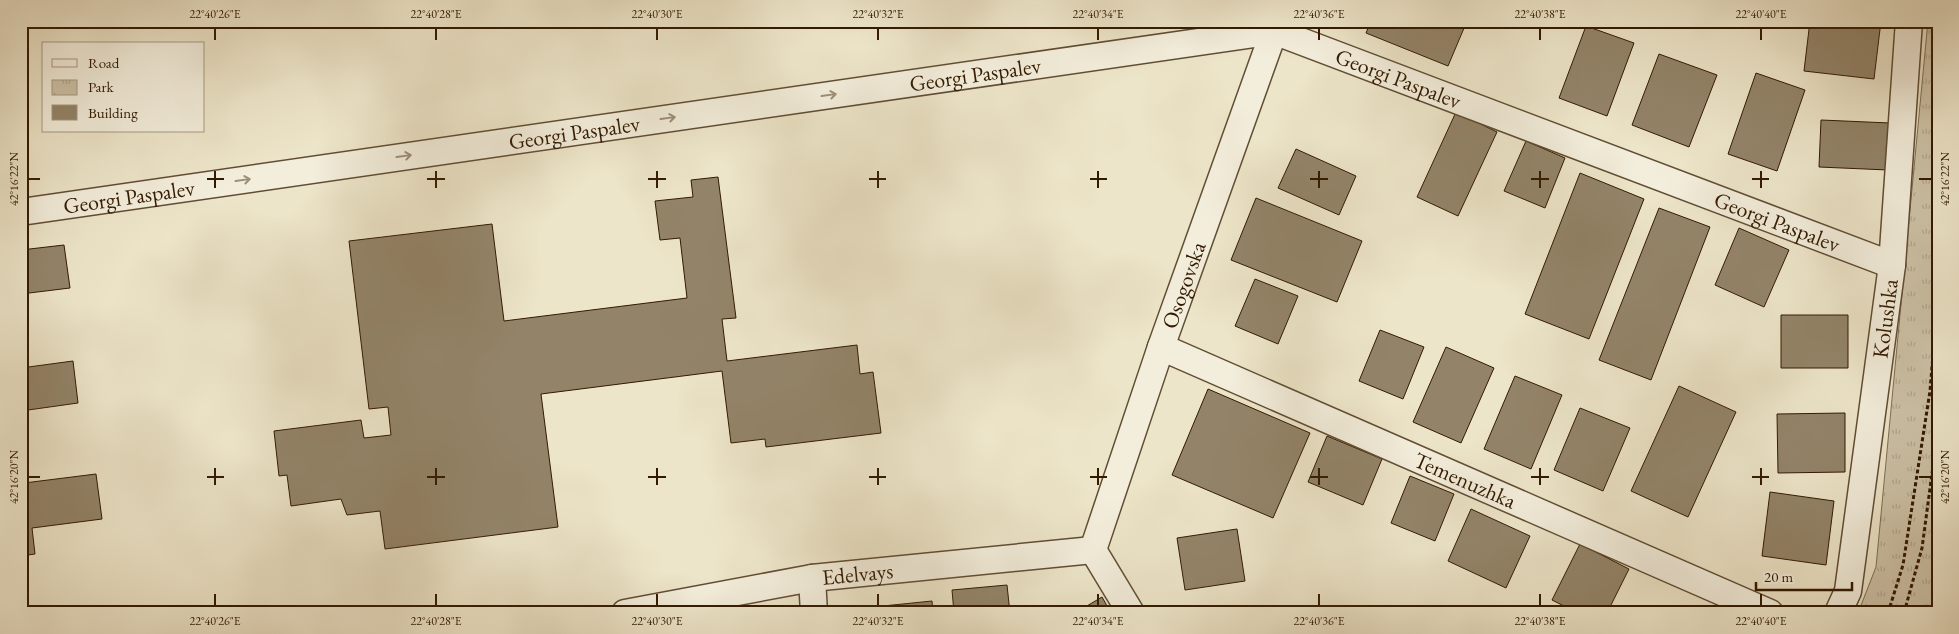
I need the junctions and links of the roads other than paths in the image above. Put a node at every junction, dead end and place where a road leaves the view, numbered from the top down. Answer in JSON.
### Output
{"nodes":[{"id":1,"x":1908,"y":21,"type":"edge"},
{"id":2,"x":1274,"y":26,"type":"edge"},
{"id":3,"x":21,"y":212,"type":"edge"},
{"id":4,"x":1892,"y":266,"type":"junction"},
{"id":5,"x":1161,"y":347,"type":"junction"},
{"id":6,"x":1093,"y":550,"type":"junction"},
{"id":7,"x":812,"y":578,"type":"junction"},
{"id":8,"x":625,"y":613,"type":"edge"},
{"id":9,"x":814,"y":613,"type":"edge"},
{"id":10,"x":1131,"y":613,"type":"edge"},
{"id":11,"x":1770,"y":613,"type":"edge"},
{"id":12,"x":1838,"y":613,"type":"edge"}],
"edges":[{"from":1,"to":4,"type":"street","name":"Kolushka"},
{"from":3,"to":2,"type":"street","name":"Georgi Paspalev","one_way":true},
{"from":2,"to":4,"type":"street","name":"Georgi Paspalev"},
{"from":2,"to":5,"type":"street","name":"Osogovska"},
{"from":4,"to":12,"type":"street","name":"Kolushka"},
{"from":5,"to":6,"type":"street","name":"Osogovska"},
{"from":5,"to":11,"type":"street","name":"Temenuzhka"},
{"from":6,"to":7,"type":"street","name":"Edelvays"},
{"from":6,"to":10,"type":"street"},
{"from":7,"to":8,"type":"street","name":"Edelvays"},
{"from":7,"to":9,"type":"street"}]}
